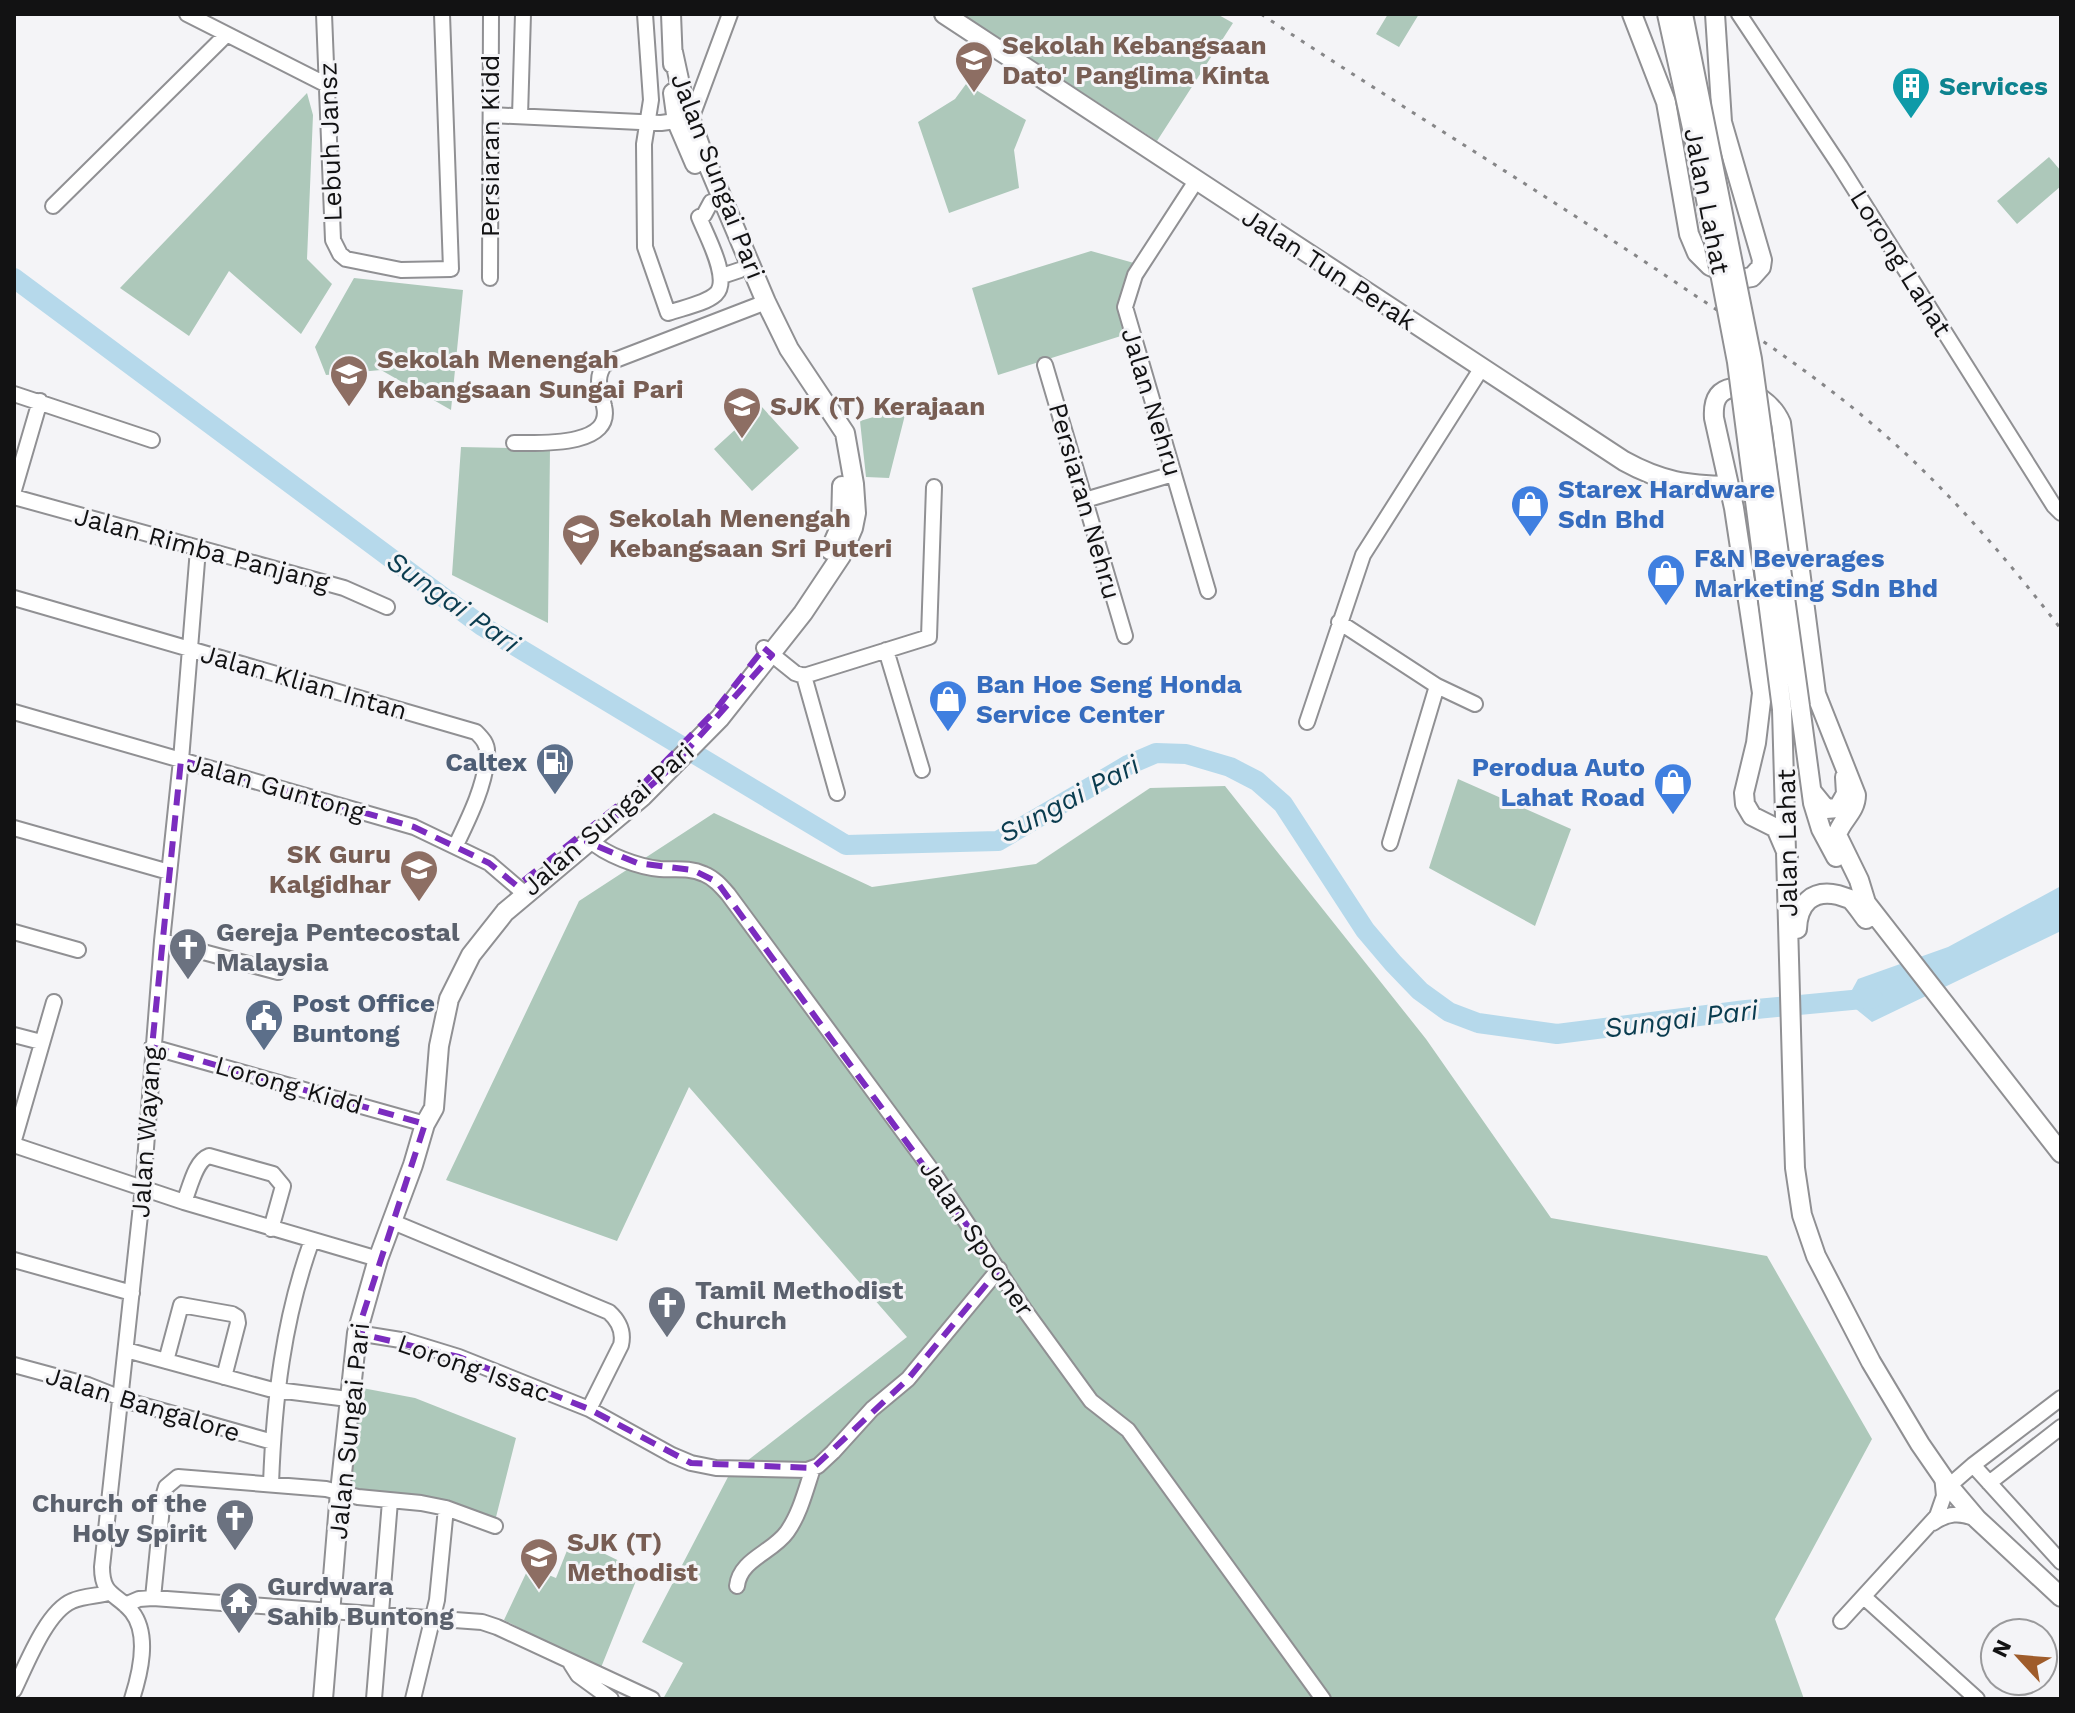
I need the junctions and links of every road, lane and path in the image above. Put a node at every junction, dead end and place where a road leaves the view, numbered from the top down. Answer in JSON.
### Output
{"nodes":[{"id":1,"x":187,"y":14,"type":"edge"},
{"id":2,"x":324,"y":14,"type":"edge"},
{"id":3,"x":442,"y":14,"type":"edge"},
{"id":4,"x":491,"y":14,"type":"edge"},
{"id":5,"x":523,"y":14,"type":"edge"},
{"id":6,"x":645,"y":14,"type":"edge"},
{"id":7,"x":671,"y":14,"type":"edge"},
{"id":8,"x":730,"y":14,"type":"edge"},
{"id":9,"x":944,"y":14,"type":"edge"},
{"id":10,"x":1629,"y":14,"type":"edge"},
{"id":11,"x":1667,"y":14,"type":"edge"},
{"id":12,"x":1683,"y":14,"type":"edge"},
{"id":13,"x":1739,"y":14,"type":"edge"},
{"id":14,"x":1716,"y":16,"type":"edge"},
{"id":15,"x":226,"y":35,"type":"junction"},
{"id":16,"x":327,"y":85,"type":"junction"},
{"id":17,"x":491,"y":115,"type":"junction"},
{"id":18,"x":520,"y":116,"type":"junction"},
{"id":19,"x":684,"y":120,"type":"junction"},
{"id":20,"x":647,"y":123,"type":"junction"},
{"id":21,"x":1196,"y":181,"type":"junction"},
{"id":22,"x":53,"y":206,"type":"dead end"},
{"id":23,"x":731,"y":273,"type":"junction"},
{"id":24,"x":490,"y":278,"type":"dead end"},
{"id":25,"x":760,"y":304,"type":"junction"},
{"id":26,"x":1045,"y":365,"type":"dead end"},
{"id":27,"x":1481,"y":369,"type":"junction"},
{"id":28,"x":14,"y":394,"type":"edge"},
{"id":29,"x":40,"y":401,"type":"junction"},
{"id":30,"x":152,"y":440,"type":"dead end"},
{"id":31,"x":514,"y":443,"type":"dead end"},
{"id":32,"x":1173,"y":474,"type":"junction"},
{"id":33,"x":1729,"y":486,"type":"junction"},
{"id":34,"x":934,"y":487,"type":"dead end"},
{"id":35,"x":14,"y":490,"type":"edge"},
{"id":36,"x":14,"y":497,"type":"edge"},
{"id":37,"x":1085,"y":500,"type":"junction"},
{"id":38,"x":2061,"y":513,"type":"edge"},
{"id":39,"x":198,"y":549,"type":"junction"},
{"id":40,"x":1208,"y":591,"type":"dead end"},
{"id":41,"x":14,"y":598,"type":"edge"},
{"id":42,"x":387,"y":607,"type":"dead end"},
{"id":43,"x":1339,"y":622,"type":"junction"},
{"id":44,"x":1125,"y":636,"type":"dead end"},
{"id":45,"x":189,"y":649,"type":"junction"},
{"id":46,"x":886,"y":650,"type":"junction"},
{"id":47,"x":768,"y":651,"type":"junction"},
{"id":48,"x":804,"y":676,"type":"junction"},
{"id":49,"x":1437,"y":686,"type":"junction"},
{"id":50,"x":1475,"y":704,"type":"dead end"},
{"id":51,"x":1791,"y":707,"type":"junction"},
{"id":52,"x":14,"y":712,"type":"edge"},
{"id":53,"x":1307,"y":722,"type":"dead end"},
{"id":54,"x":181,"y":760,"type":"junction"},
{"id":55,"x":1845,"y":769,"type":"junction"},
{"id":56,"x":922,"y":770,"type":"dead end"},
{"id":57,"x":1811,"y":791,"type":"junction"},
{"id":58,"x":640,"y":793,"type":"junction"},
{"id":59,"x":837,"y":793,"type":"dead end"},
{"id":60,"x":1786,"y":800,"type":"junction"},
{"id":61,"x":1745,"y":804,"type":"junction"},
{"id":62,"x":14,"y":828,"type":"edge"},
{"id":63,"x":590,"y":840,"type":"junction"},
{"id":64,"x":1390,"y":843,"type":"dead end"},
{"id":65,"x":456,"y":845,"type":"junction"},
{"id":66,"x":1788,"y":856,"type":"junction"},
{"id":67,"x":169,"y":872,"type":"junction"},
{"id":68,"x":520,"y":890,"type":"junction"},
{"id":69,"x":1867,"y":906,"type":"junction"},
{"id":70,"x":14,"y":932,"type":"edge"},
{"id":71,"x":162,"y":941,"type":"junction"},
{"id":72,"x":78,"y":950,"type":"dead end"},
{"id":73,"x":1907,"y":955,"type":"junction"},
{"id":74,"x":278,"y":972,"type":"dead end"},
{"id":75,"x":54,"y":1002,"type":"dead end"},
{"id":76,"x":1792,"y":1010,"type":"junction"},
{"id":77,"x":14,"y":1035,"type":"edge"},
{"id":78,"x":41,"y":1042,"type":"junction"},
{"id":79,"x":152,"y":1047,"type":"junction"},
{"id":80,"x":425,"y":1124,"type":"junction"},
{"id":81,"x":14,"y":1142,"type":"edge"},
{"id":82,"x":2058,"y":1146,"type":"edge"},
{"id":83,"x":143,"y":1187,"type":"junction"},
{"id":84,"x":184,"y":1202,"type":"junction"},
{"id":85,"x":393,"y":1222,"type":"junction"},
{"id":86,"x":271,"y":1229,"type":"junction"},
{"id":87,"x":312,"y":1240,"type":"junction"},
{"id":88,"x":378,"y":1259,"type":"junction"},
{"id":89,"x":14,"y":1260,"type":"edge"},
{"id":90,"x":999,"y":1269,"type":"junction"},
{"id":91,"x":132,"y":1293,"type":"junction"},
{"id":92,"x":357,"y":1333,"type":"junction"},
{"id":93,"x":126,"y":1350,"type":"junction"},
{"id":94,"x":166,"y":1361,"type":"junction"},
{"id":95,"x":14,"y":1365,"type":"edge"},
{"id":96,"x":224,"y":1377,"type":"junction"},
{"id":97,"x":276,"y":1391,"type":"junction"},
{"id":98,"x":120,"y":1398,"type":"junction"},
{"id":99,"x":2061,"y":1398,"type":"edge"},
{"id":100,"x":348,"y":1399,"type":"junction"},
{"id":101,"x":589,"y":1409,"type":"junction"},
{"id":102,"x":2061,"y":1427,"type":"edge"},
{"id":103,"x":273,"y":1442,"type":"junction"},
{"id":104,"x":1973,"y":1465,"type":"junction"},
{"id":105,"x":813,"y":1468,"type":"junction"},
{"id":106,"x":1946,"y":1481,"type":"junction"},
{"id":107,"x":1989,"y":1483,"type":"junction"},
{"id":108,"x":271,"y":1484,"type":"junction"},
{"id":109,"x":340,"y":1492,"type":"junction"},
{"id":110,"x":390,"y":1501,"type":"junction"},
{"id":111,"x":446,"y":1508,"type":"junction"},
{"id":112,"x":1977,"y":1519,"type":"junction"},
{"id":113,"x":1930,"y":1525,"type":"junction"},
{"id":114,"x":495,"y":1526,"type":"dead end"},
{"id":115,"x":2060,"y":1559,"type":"edge"},
{"id":116,"x":737,"y":1586,"type":"dead end"},
{"id":117,"x":109,"y":1593,"type":"junction"},
{"id":118,"x":1864,"y":1597,"type":"junction"},
{"id":119,"x":2061,"y":1597,"type":"edge"},
{"id":120,"x":153,"y":1598,"type":"junction"},
{"id":121,"x":125,"y":1605,"type":"junction"},
{"id":122,"x":330,"y":1610,"type":"junction"},
{"id":123,"x":381,"y":1616,"type":"junction"},
{"id":124,"x":433,"y":1619,"type":"junction"},
{"id":125,"x":1841,"y":1621,"type":"dead end"},
{"id":126,"x":569,"y":1660,"type":"junction"},
{"id":127,"x":14,"y":1690,"type":"edge"},
{"id":128,"x":132,"y":1699,"type":"edge"},
{"id":129,"x":323,"y":1699,"type":"edge"},
{"id":130,"x":374,"y":1699,"type":"edge"},
{"id":131,"x":413,"y":1699,"type":"edge"},
{"id":132,"x":611,"y":1699,"type":"edge"},
{"id":133,"x":652,"y":1699,"type":"edge"},
{"id":134,"x":1323,"y":1699,"type":"edge"},
{"id":135,"x":1977,"y":1699,"type":"edge"}],
"edges":[{"from":1,"to":15,"type":"street"},
{"from":2,"to":16,"type":"street","name":"Lebuh Jansz"},
{"from":3,"to":16,"type":"street","name":"Lebuh Jansz"},
{"from":4,"to":17,"type":"street","name":"Persiaran Kidd"},
{"from":5,"to":18,"type":"street"},
{"from":6,"to":20,"type":"street"},
{"from":7,"to":19,"type":"main road","name":"Jalan Sungai Pari"},
{"from":8,"to":19,"type":"street"},
{"from":9,"to":21,"type":"main road","name":"Jalan Tun Perak"},
{"from":10,"to":14,"type":"main road"},
{"from":11,"to":51,"type":"main road","name":"Jalan Lahat","bridge":true},
{"from":12,"to":51,"type":"main road","name":"Jalan Lahat","bridge":true},
{"from":13,"to":38,"type":"street","name":"Lorong Lahat"},
{"from":15,"to":16,"type":"street"},
{"from":15,"to":22,"type":"street"},
{"from":17,"to":18,"type":"street"},
{"from":17,"to":24,"type":"street","name":"Persiaran Kidd"},
{"from":18,"to":20,"type":"street"},
{"from":19,"to":20,"type":"street"},
{"from":19,"to":23,"type":"main road","name":"Jalan Sungai Pari"},
{"from":19,"to":25,"type":"main road","name":"Jalan Sungai Pari"},
{"from":20,"to":23,"type":"street"},
{"from":21,"to":27,"type":"main road","name":"Jalan Tun Perak"},
{"from":21,"to":32,"type":"street","name":"Jalan Nehru"},
{"from":23,"to":25,"type":"main road","name":"Jalan Sungai Pari"},
{"from":25,"to":31,"type":"street"},
{"from":25,"to":47,"type":"main road","name":"Jalan Sungai Pari"},
{"from":26,"to":37,"type":"street","name":"Persiaran Nehru"},
{"from":27,"to":33,"type":"main road","name":"Jalan Tun Perak"},
{"from":27,"to":43,"type":"street"},
{"from":28,"to":29,"type":"street"},
{"from":29,"to":30,"type":"street"},
{"from":29,"to":35,"type":"street"},
{"from":32,"to":37,"type":"street"},
{"from":32,"to":40,"type":"street","name":"Jalan Nehru"},
{"from":33,"to":55,"type":"main road"},
{"from":33,"to":61,"type":"main road"},
{"from":34,"to":46,"type":"street"},
{"from":36,"to":39,"type":"street","name":"Jalan Rimba Panjang"},
{"from":37,"to":44,"type":"street","name":"Persiaran Nehru"},
{"from":39,"to":42,"type":"street","name":"Jalan Rimba Panjang"},
{"from":39,"to":45,"type":"street","name":"Jalan Wayang"},
{"from":41,"to":45,"type":"street","name":"Jalan Klian Intan"},
{"from":43,"to":49,"type":"street"},
{"from":43,"to":53,"type":"street"},
{"from":45,"to":54,"type":"street","name":"Jalan Wayang"},
{"from":45,"to":65,"type":"street","name":"Jalan Klian Intan"},
{"from":46,"to":48,"type":"street"},
{"from":46,"to":56,"type":"street"},
{"from":47,"to":48,"type":"street"},
{"from":47,"to":58,"type":"main road","name":"Jalan Sungai Pari"},
{"from":48,"to":59,"type":"street"},
{"from":49,"to":50,"type":"street"},
{"from":49,"to":64,"type":"street"},
{"from":51,"to":57,"type":"main road"},
{"from":51,"to":60,"type":"main road","name":"Jalan Lahat"},
{"from":52,"to":54,"type":"street","name":"Jalan Guntong"},
{"from":54,"to":65,"type":"street","name":"Jalan Guntong"},
{"from":54,"to":67,"type":"street","name":"Jalan Wayang"},
{"from":55,"to":57,"type":"main road"},
{"from":55,"to":69,"type":"main road"},
{"from":57,"to":69,"type":"main road"},
{"from":58,"to":63,"type":"main road","name":"Jalan Sungai Pari"},
{"from":58,"to":68,"type":"main road","name":"Jalan Sungai Pari"},
{"from":60,"to":61,"type":"main road"},
{"from":60,"to":66,"type":"main road","name":"Jalan Lahat"},
{"from":61,"to":66,"type":"main road"},
{"from":62,"to":67,"type":"street"},
{"from":63,"to":68,"type":"main road","name":"Jalan Sungai Pari"},
{"from":63,"to":90,"type":"street","name":"Jalan Spooner"},
{"from":65,"to":68,"type":"street","name":"Jalan Guntong"},
{"from":66,"to":76,"type":"main road","name":"Jalan Lahat"},
{"from":67,"to":71,"type":"street","name":"Jalan Wayang"},
{"from":68,"to":80,"type":"main road","name":"Jalan Sungai Pari"},
{"from":69,"to":73,"type":"main road"},
{"from":70,"to":72,"type":"street"},
{"from":71,"to":74,"type":"street"},
{"from":71,"to":79,"type":"street","name":"Jalan Wayang"},
{"from":73,"to":76,"type":"main road"},
{"from":73,"to":82,"type":"main road"},
{"from":75,"to":78,"type":"street"},
{"from":76,"to":106,"type":"main road","name":"Jalan Lahat"},
{"from":77,"to":78,"type":"street"},
{"from":78,"to":81,"type":"street"},
{"from":79,"to":80,"type":"street","name":"Lorong Kidd"},
{"from":79,"to":83,"type":"street","name":"Jalan Wayang"},
{"from":80,"to":85,"type":"main road","name":"Jalan Sungai Pari"},
{"from":81,"to":83,"type":"street"},
{"from":83,"to":84,"type":"street"},
{"from":83,"to":91,"type":"street","name":"Jalan Wayang"},
{"from":84,"to":86,"type":"street"},
{"from":84,"to":86,"type":"street"},
{"from":85,"to":88,"type":"main road","name":"Jalan Sungai Pari"},
{"from":85,"to":101,"type":"street"},
{"from":86,"to":87,"type":"street"},
{"from":87,"to":88,"type":"street"},
{"from":87,"to":97,"type":"street"},
{"from":88,"to":92,"type":"main road","name":"Jalan Sungai Pari"},
{"from":89,"to":91,"type":"street"},
{"from":90,"to":105,"type":"street"},
{"from":90,"to":134,"type":"street","name":"Jalan Spooner"},
{"from":91,"to":93,"type":"street","name":"Jalan Wayang"},
{"from":92,"to":100,"type":"main road","name":"Jalan Sungai Pari"},
{"from":92,"to":101,"type":"street","name":"Lorong Issac"},
{"from":93,"to":94,"type":"street"},
{"from":93,"to":98,"type":"street","name":"Jalan Wayang"},
{"from":94,"to":96,"type":"street"},
{"from":94,"to":96,"type":"street"},
{"from":95,"to":98,"type":"street","name":"Jalan Bangalore"},
{"from":96,"to":97,"type":"street"},
{"from":97,"to":100,"type":"street"},
{"from":97,"to":103,"type":"street"},
{"from":98,"to":103,"type":"street","name":"Jalan Bangalore"},
{"from":98,"to":117,"type":"street","name":"Jalan Wayang"},
{"from":99,"to":104,"type":"street"},
{"from":100,"to":109,"type":"main road","name":"Jalan Sungai Pari"},
{"from":101,"to":105,"type":"street","name":"Lorong Issac"},
{"from":102,"to":107,"type":"street"},
{"from":103,"to":108,"type":"street"},
{"from":104,"to":106,"type":"street"},
{"from":104,"to":107,"type":"street"},
{"from":105,"to":116,"type":"street"},
{"from":106,"to":112,"type":"main road","name":"Jalan Lahat"},
{"from":106,"to":113,"type":"street"},
{"from":107,"to":115,"type":"street"},
{"from":108,"to":109,"type":"street"},
{"from":108,"to":120,"type":"street"},
{"from":109,"to":110,"type":"street"},
{"from":109,"to":122,"type":"main road","name":"Jalan Sungai Pari"},
{"from":110,"to":111,"type":"street"},
{"from":110,"to":123,"type":"street"},
{"from":111,"to":114,"type":"street"},
{"from":111,"to":124,"type":"street"},
{"from":112,"to":113,"type":"street"},
{"from":112,"to":119,"type":"main road","name":"Jalan Lahat"},
{"from":113,"to":118,"type":"street"},
{"from":117,"to":121,"type":"street"},
{"from":117,"to":127,"type":"street"},
{"from":118,"to":125,"type":"street"},
{"from":118,"to":135,"type":"street"},
{"from":120,"to":121,"type":"street"},
{"from":120,"to":122,"type":"street"},
{"from":121,"to":128,"type":"street"},
{"from":122,"to":123,"type":"street"},
{"from":122,"to":129,"type":"main road","name":"Jalan Sungai Pari"},
{"from":123,"to":124,"type":"street"},
{"from":123,"to":130,"type":"street"},
{"from":124,"to":126,"type":"street"},
{"from":124,"to":131,"type":"street"},
{"from":126,"to":132,"type":"street"},
{"from":126,"to":133,"type":"street"}]}
